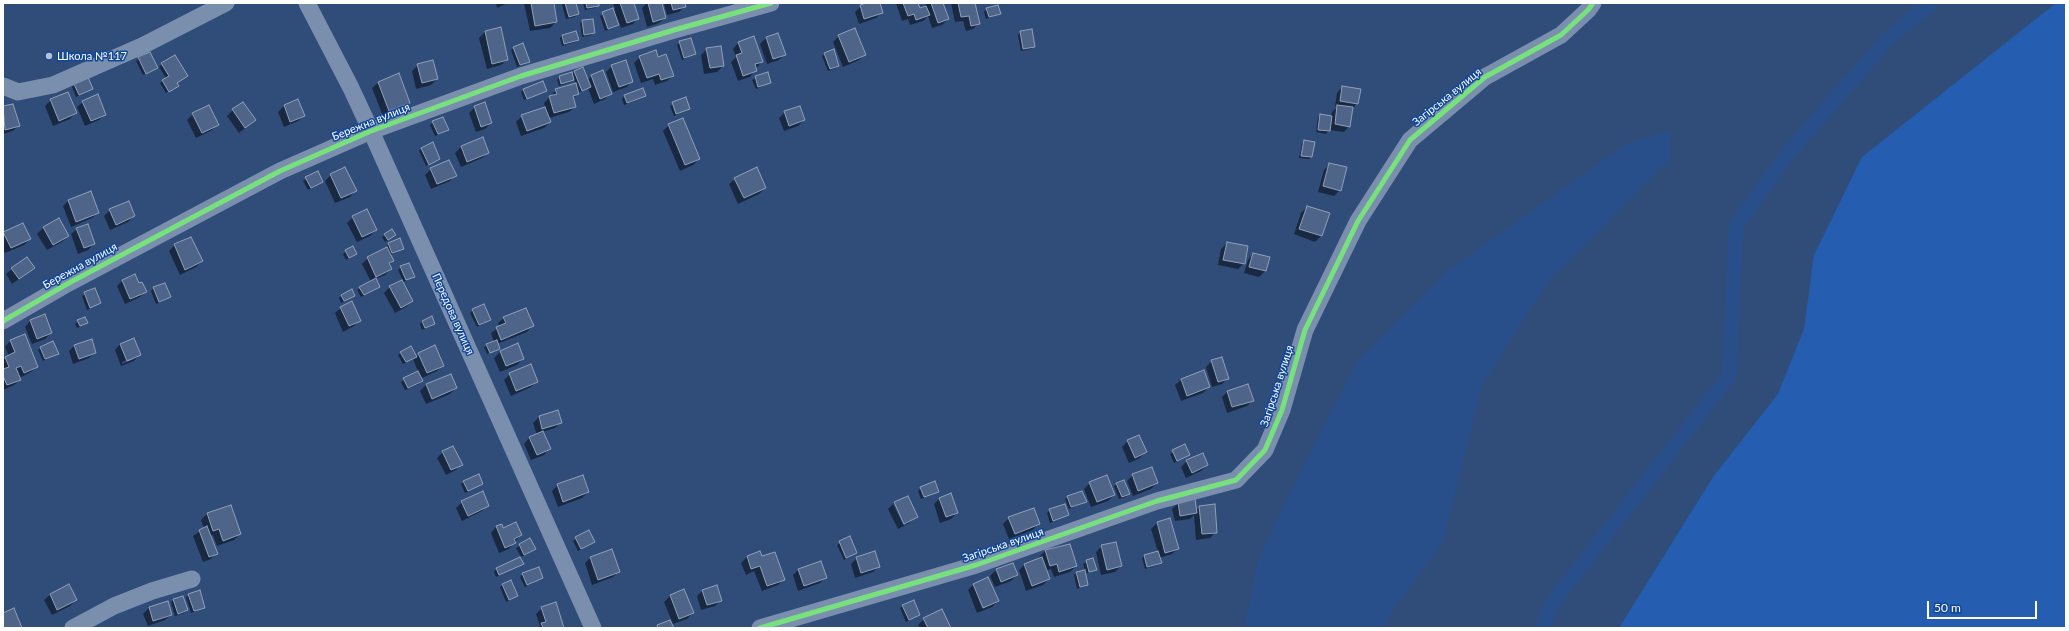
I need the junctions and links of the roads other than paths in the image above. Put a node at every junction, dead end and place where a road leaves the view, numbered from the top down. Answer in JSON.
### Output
{"nodes":[{"id":1,"x":226,"y":3,"type":"edge"},
{"id":2,"x":307,"y":3,"type":"edge"},
{"id":3,"x":771,"y":3,"type":"edge"},
{"id":4,"x":1592,"y":3,"type":"edge"},
{"id":5,"x":3,"y":86,"type":"edge"},
{"id":6,"x":371,"y":131,"type":"junction"},
{"id":7,"x":3,"y":321,"type":"edge"},
{"id":8,"x":192,"y":579,"type":"dead end"},
{"id":9,"x":73,"y":628,"type":"edge"},
{"id":10,"x":593,"y":628,"type":"edge"},
{"id":11,"x":760,"y":628,"type":"edge"}],
"edges":[{"from":1,"to":5,"type":"street"},
{"from":2,"to":6,"type":"street","name":"Передова вулиця"},
{"from":3,"to":6,"type":"street","name":"Бережна вулиця"},
{"from":4,"to":11,"type":"street","name":"Загірська вулиця"},
{"from":6,"to":7,"type":"street","name":"Бережна вулиця"},
{"from":6,"to":10,"type":"street","name":"Передова вулиця"},
{"from":8,"to":9,"type":"street"}]}
